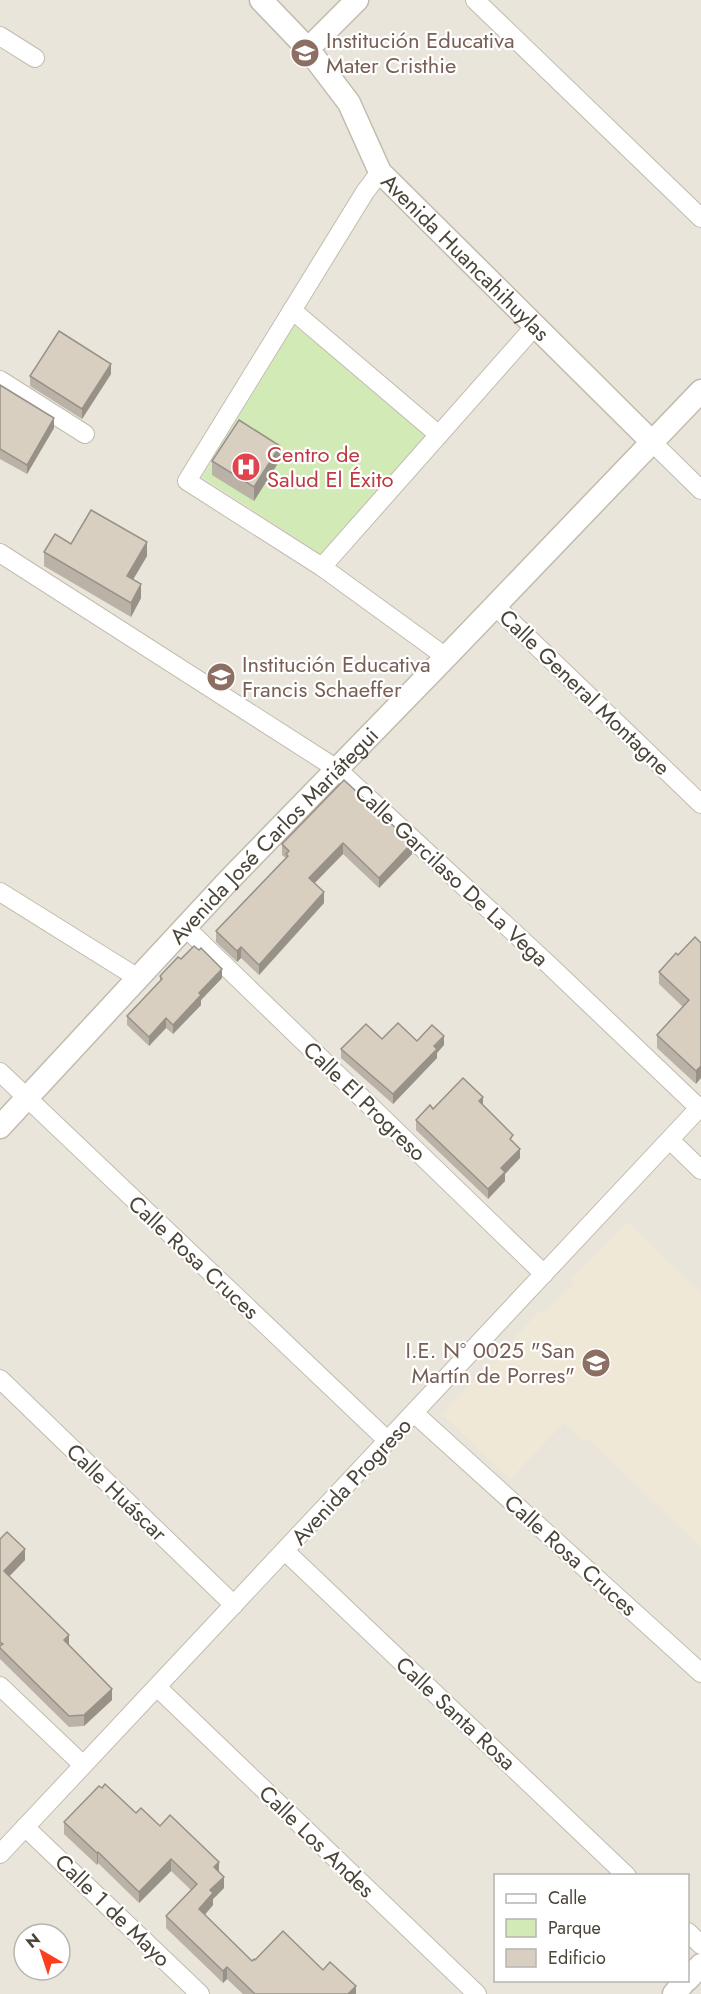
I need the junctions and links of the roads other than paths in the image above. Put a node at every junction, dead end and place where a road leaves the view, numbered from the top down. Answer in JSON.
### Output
{"nodes":[{"id":1,"x":261,"y":0,"type":"edge"},
{"id":2,"x":357,"y":0,"type":"edge"},
{"id":3,"x":475,"y":0,"type":"edge"},
{"id":4,"x":0,"y":36,"type":"edge"},
{"id":5,"x":308,"y":50,"type":"junction"},
{"id":6,"x":35,"y":57,"type":"dead end"},
{"id":7,"x":380,"y":172,"type":"junction"},
{"id":8,"x":701,"y":218,"type":"edge"},
{"id":9,"x":292,"y":310,"type":"junction"},
{"id":10,"x":535,"y":326,"type":"junction"},
{"id":11,"x":0,"y":380,"type":"edge"},
{"id":12,"x":701,"y":391,"type":"edge"},
{"id":13,"x":85,"y":434,"type":"dead end"},
{"id":14,"x":439,"y":435,"type":"junction"},
{"id":15,"x":652,"y":442,"type":"junction"},
{"id":16,"x":701,"y":490,"type":"edge"},
{"id":17,"x":0,"y":553,"type":"edge"},
{"id":18,"x":322,"y":567,"type":"junction"},
{"id":19,"x":495,"y":606,"type":"junction"},
{"id":20,"x":446,"y":657,"type":"junction"},
{"id":21,"x":337,"y":769,"type":"junction"},
{"id":22,"x":701,"y":804,"type":"edge"},
{"id":23,"x":0,"y":892,"type":"edge"},
{"id":24,"x":185,"y":927,"type":"junction"},
{"id":25,"x":138,"y":978,"type":"junction"},
{"id":26,"x":0,"y":1072,"type":"edge"},
{"id":27,"x":26,"y":1099,"type":"junction"},
{"id":28,"x":700,"y":1107,"type":"edge"},
{"id":29,"x":0,"y":1127,"type":"edge"},
{"id":30,"x":670,"y":1140,"type":"junction"},
{"id":31,"x":701,"y":1170,"type":"edge"},
{"id":32,"x":544,"y":1274,"type":"junction"},
{"id":33,"x":0,"y":1379,"type":"edge"},
{"id":34,"x":414,"y":1413,"type":"junction"},
{"id":35,"x":388,"y":1441,"type":"junction"},
{"id":36,"x":285,"y":1551,"type":"junction"},
{"id":37,"x":234,"y":1605,"type":"junction"},
{"id":38,"x":701,"y":1673,"type":"edge"},
{"id":39,"x":0,"y":1686,"type":"edge"},
{"id":40,"x":157,"y":1687,"type":"junction"},
{"id":41,"x":83,"y":1765,"type":"junction"},
{"id":42,"x":25,"y":1827,"type":"junction"},
{"id":43,"x":0,"y":1854,"type":"edge"},
{"id":44,"x":626,"y":1874,"type":"edge"},
{"id":45,"x":689,"y":1934,"type":"edge"},
{"id":46,"x":701,"y":1945,"type":"edge"},
{"id":47,"x":701,"y":1965,"type":"edge"},
{"id":48,"x":689,"y":1978,"type":"edge"},
{"id":49,"x":685,"y":1982,"type":"edge"},
{"id":50,"x":200,"y":1994,"type":"edge"},
{"id":51,"x":477,"y":1994,"type":"edge"},
{"id":52,"x":674,"y":1994,"type":"edge"}],
"edges":[{"from":1,"to":5,"type":"street","name":"Avenida Huancahihuylas"},
{"from":2,"to":5,"type":"street"},
{"from":3,"to":8,"type":"street"},
{"from":4,"to":6,"type":"street"},
{"from":5,"to":7,"type":"street","name":"Avenida Huancahihuylas"},
{"from":7,"to":9,"type":"street"},
{"from":7,"to":10,"type":"street","name":"Avenida Huancahihuylas"},
{"from":9,"to":14,"type":"street"},
{"from":9,"to":18,"type":"street"},
{"from":10,"to":14,"type":"street"},
{"from":10,"to":15,"type":"street","name":"Avenida Huancahihuylas"},
{"from":11,"to":13,"type":"street"},
{"from":12,"to":15,"type":"street","name":"Avenida José Carlos Mariátegui"},
{"from":14,"to":18,"type":"street"},
{"from":15,"to":16,"type":"street","name":"Avenida Huancahihuylas"},
{"from":15,"to":19,"type":"street","name":"Avenida José Carlos Mariátegui"},
{"from":17,"to":21,"type":"street","name":"Calle Garcilaso De La Vega"},
{"from":18,"to":20,"type":"street"},
{"from":19,"to":20,"type":"street","name":"Avenida José Carlos Mariátegui"},
{"from":19,"to":22,"type":"street","name":"Calle General Montagne"},
{"from":20,"to":21,"type":"street","name":"Avenida José Carlos Mariátegui"},
{"from":21,"to":24,"type":"street","name":"Avenida José Carlos Mariátegui"},
{"from":21,"to":28,"type":"street","name":"Calle Garcilaso De La Vega"},
{"from":23,"to":25,"type":"street"},
{"from":24,"to":25,"type":"street","name":"Avenida José Carlos Mariátegui"},
{"from":24,"to":32,"type":"street","name":"Calle El Progreso"},
{"from":25,"to":27,"type":"street","name":"Avenida José Carlos Mariátegui"},
{"from":26,"to":27,"type":"street","name":"Calle Rosa Cruces"},
{"from":27,"to":29,"type":"street","name":"Avenida José Carlos Mariátegui"},
{"from":27,"to":35,"type":"street","name":"Calle Rosa Cruces"},
{"from":28,"to":30,"type":"street","name":"Avenida Progreso"},
{"from":30,"to":31,"type":"street"},
{"from":30,"to":32,"type":"street","name":"Avenida Progreso"},
{"from":32,"to":34,"type":"street","name":"Avenida Progreso"},
{"from":33,"to":37,"type":"street","name":"Calle Huáscar"},
{"from":34,"to":35,"type":"street","name":"Avenida Progreso"},
{"from":34,"to":38,"type":"street","name":"Calle Rosa Cruces"},
{"from":35,"to":36,"type":"street","name":"Avenida Progreso"},
{"from":36,"to":37,"type":"street","name":"Avenida Progreso"},
{"from":36,"to":44,"type":"street","name":"Calle Santa Rosa"},
{"from":37,"to":40,"type":"street","name":"Avenida Progreso"},
{"from":39,"to":41,"type":"street"},
{"from":40,"to":41,"type":"street","name":"Avenida Progreso"},
{"from":40,"to":51,"type":"street","name":"Calle Los Andes"},
{"from":41,"to":42,"type":"street","name":"Avenida Progreso"},
{"from":42,"to":43,"type":"street","name":"Avenida Progreso"},
{"from":42,"to":50,"type":"street","name":"Calle 1 de Mayo"},
{"from":45,"to":46,"type":"street"},
{"from":47,"to":48,"type":"street"},
{"from":49,"to":52,"type":"street"}]}
